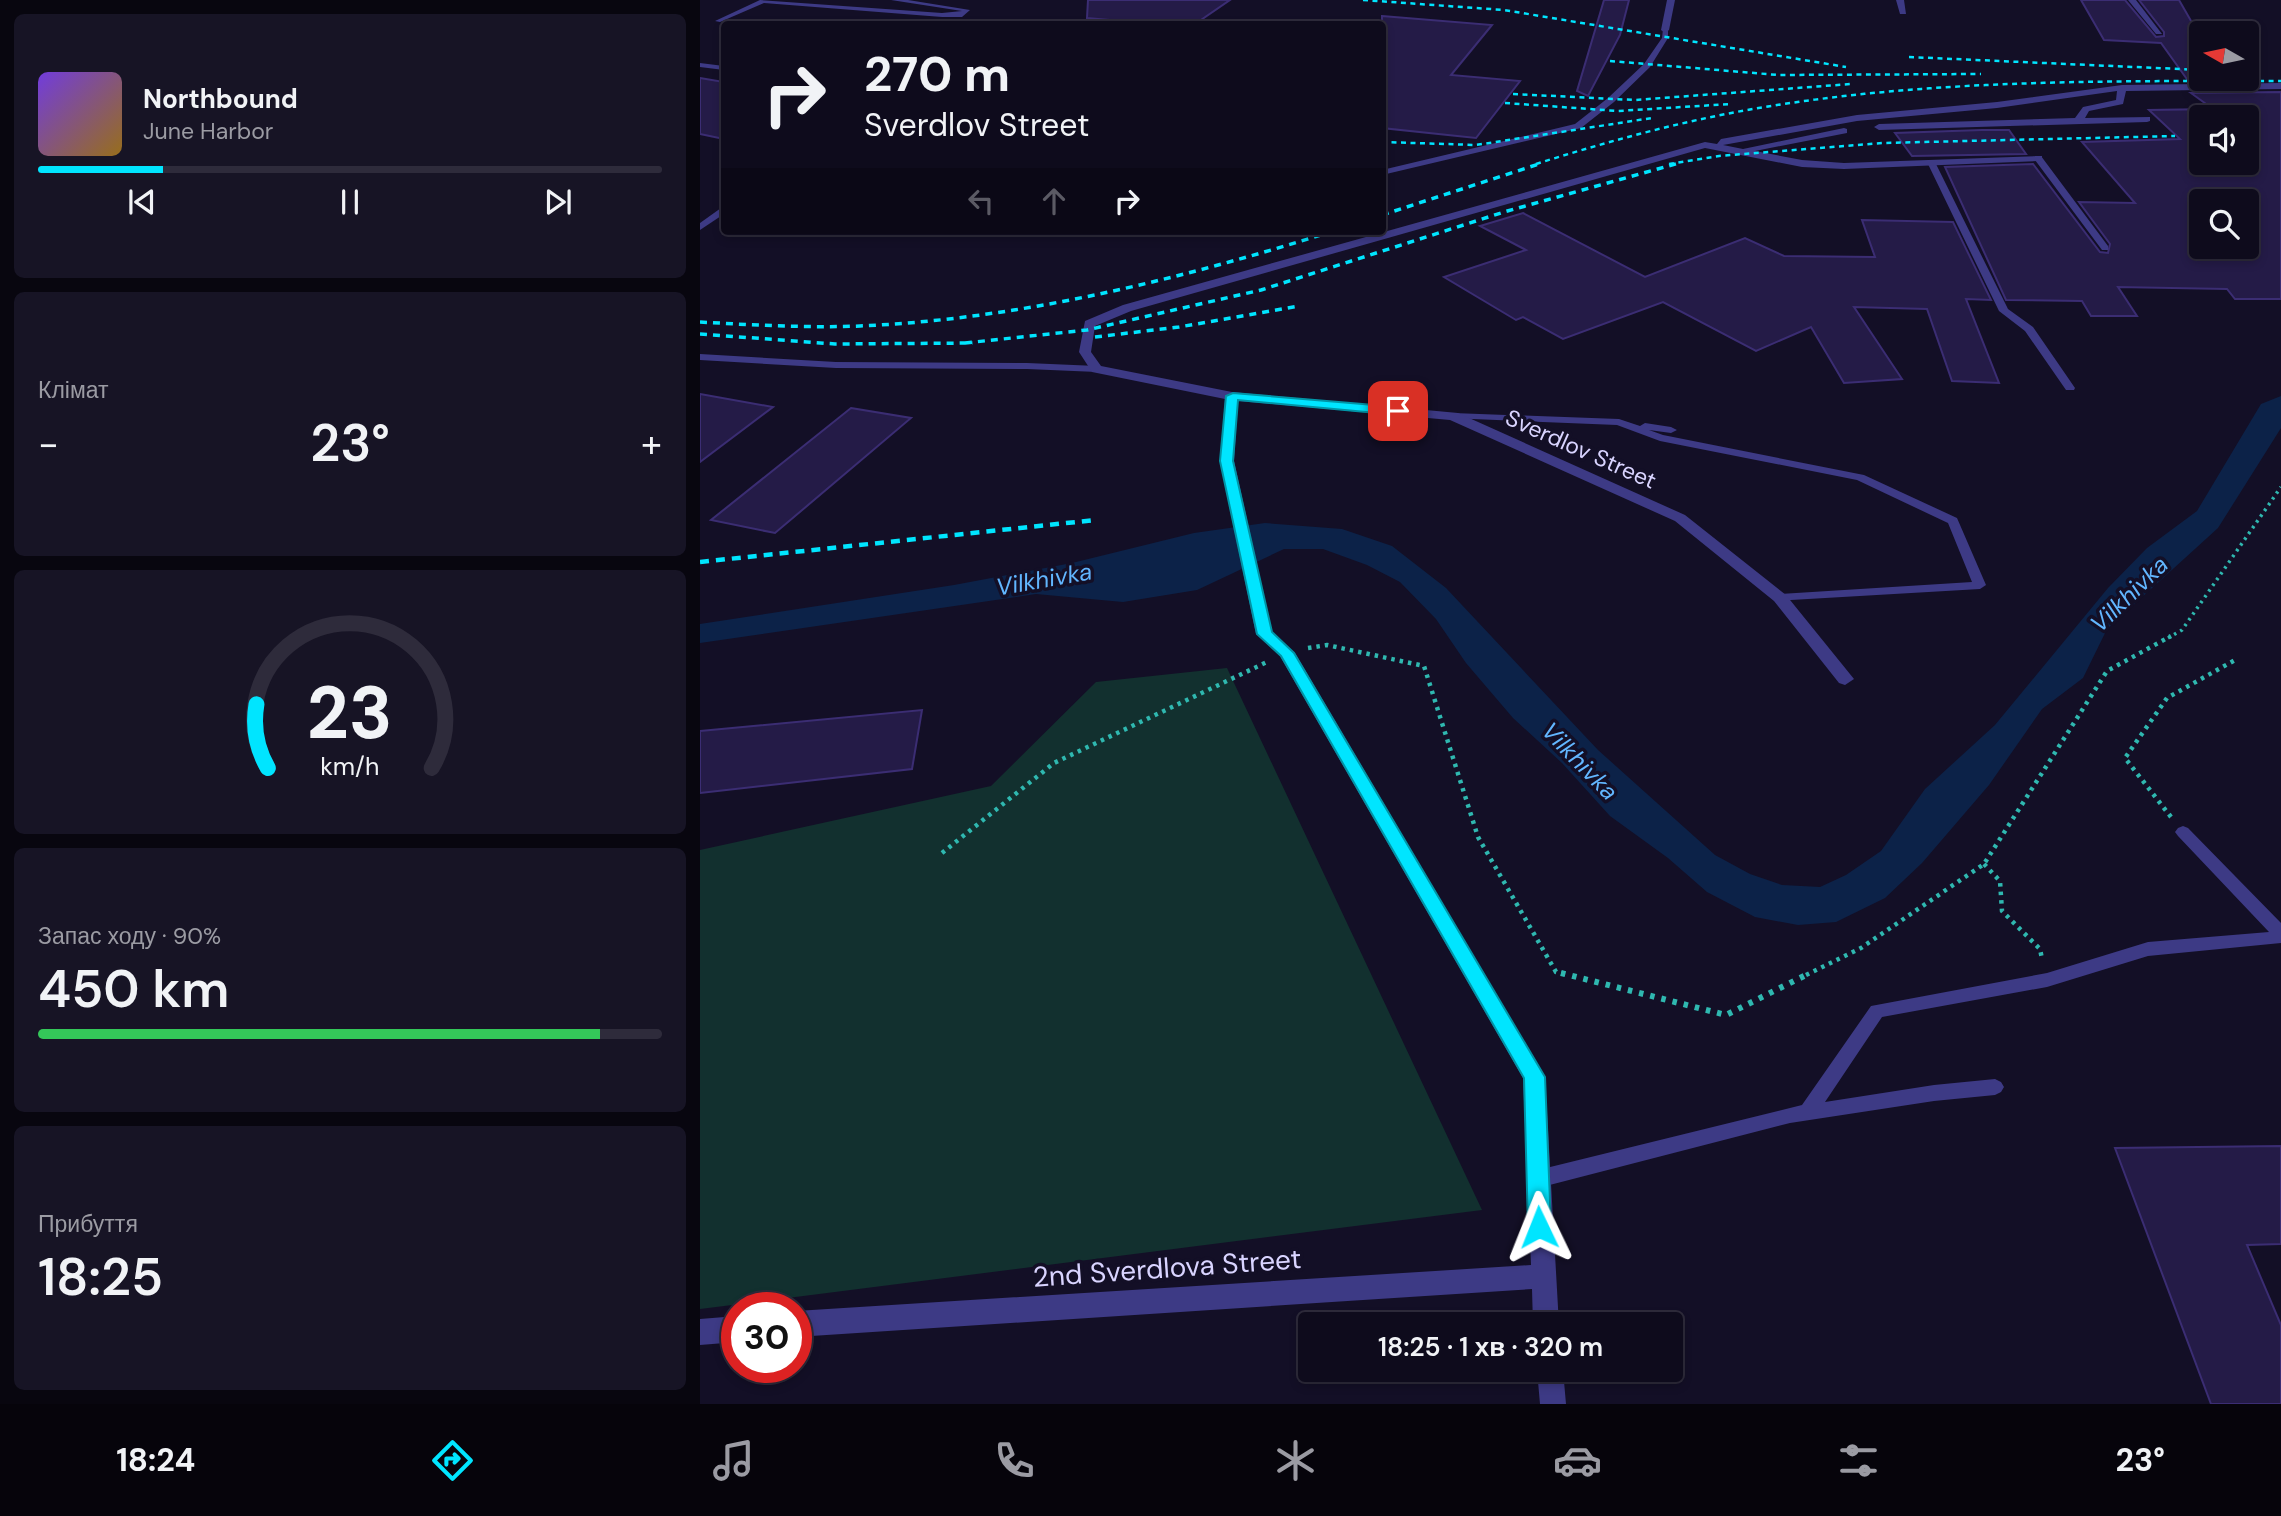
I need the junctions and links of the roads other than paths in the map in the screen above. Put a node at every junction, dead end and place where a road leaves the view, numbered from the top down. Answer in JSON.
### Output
{"nodes":[{"id":1,"x":764,"y":0,"type":"edge"},
{"id":2,"x":894,"y":0,"type":"edge"},
{"id":3,"x":1671,"y":0,"type":"edge"},
{"id":4,"x":1900,"y":0,"type":"edge"},
{"id":5,"x":2132,"y":0,"type":"edge"},
{"id":6,"x":1903,"y":12,"type":"dead end"},
{"id":7,"x":718,"y":21,"type":"dead end"},
{"id":8,"x":1665,"y":30,"type":"joint"},
{"id":9,"x":2159,"y":32,"type":"dead end"},
{"id":10,"x":700,"y":65,"type":"edge"},
{"id":11,"x":721,"y":68,"type":"edge"},
{"id":12,"x":2281,"y":86,"type":"edge"},
{"id":13,"x":2122,"y":88,"type":"junction"},
{"id":14,"x":2147,"y":119,"type":"dead end"},
{"id":15,"x":2078,"y":122,"type":"junction"},
{"id":16,"x":1705,"y":145,"type":"junction"},
{"id":17,"x":1745,"y":149,"type":"junction"},
{"id":18,"x":2038,"y":158,"type":"joint"},
{"id":19,"x":1931,"y":162,"type":"junction"},
{"id":20,"x":1386,"y":172,"type":"edge"},
{"id":21,"x":721,"y":212,"type":"edge"},
{"id":22,"x":700,"y":227,"type":"edge"},
{"id":23,"x":2105,"y":248,"type":"dead end"},
{"id":24,"x":700,"y":357,"type":"edge"},
{"id":25,"x":1097,"y":369,"type":"junction"},
{"id":26,"x":2070,"y":387,"type":"dead end"},
{"id":27,"x":1233,"y":396,"type":"junction"},
{"id":28,"x":1453,"y":416,"type":"junction"},
{"id":29,"x":1619,"y":422,"type":"junction"},
{"id":30,"x":1671,"y":430,"type":"dead end"},
{"id":31,"x":1780,"y":598,"type":"junction"},
{"id":32,"x":1845,"y":679,"type":"dead end"},
{"id":33,"x":2183,"y":832,"type":"road end"},
{"id":34,"x":2281,"y":936,"type":"edge"},
{"id":35,"x":1995,"y":1087,"type":"dead end"},
{"id":36,"x":1808,"y":1112,"type":"junction"},
{"id":37,"x":1538,"y":1179,"type":"junction"},
{"id":38,"x":1541,"y":1276,"type":"junction"},
{"id":39,"x":1545,"y":1312,"type":"edge"},
{"id":40,"x":812,"y":1323,"type":"edge"},
{"id":41,"x":721,"y":1330,"type":"edge"},
{"id":42,"x":700,"y":1332,"type":"edge"},
{"id":43,"x":1551,"y":1382,"type":"edge"},
{"id":44,"x":1553,"y":1404,"type":"edge"}],
"edges":[{"from":1,"to":2,"type":"lane"},
{"from":1,"to":7,"type":"lane"},
{"from":3,"to":8,"type":"street"},
{"from":4,"to":6,"type":"street"},
{"from":5,"to":9,"type":"street"},
{"from":8,"to":20,"type":"lane"},
{"from":10,"to":11,"type":"lane"},
{"from":12,"to":13,"type":"street"},
{"from":13,"to":15,"type":"street"},
{"from":13,"to":16,"type":"street"},
{"from":14,"to":15,"type":"street"},
{"from":15,"to":17,"type":"street"},
{"from":16,"to":17,"type":"street"},
{"from":16,"to":25,"type":"street"},
{"from":17,"to":19,"type":"street"},
{"from":18,"to":19,"type":"street"},
{"from":18,"to":23,"type":"lane"},
{"from":19,"to":26,"type":"lane"},
{"from":21,"to":22,"type":"lane"},
{"from":24,"to":25,"type":"lane"},
{"from":25,"to":27,"type":"street","name":"Sverdlov Street"},
{"from":27,"to":28,"type":"street","name":"Sverdlov Street"},
{"from":27,"to":37,"type":"street"},
{"from":28,"to":29,"type":"lane"},
{"from":28,"to":31,"type":"street","name":"Sverdlov Street"},
{"from":29,"to":30,"type":"lane"},
{"from":29,"to":31,"type":"lane"},
{"from":31,"to":32,"type":"street","name":"Sverdlov Street"},
{"from":33,"to":34,"type":"lane"},
{"from":34,"to":36,"type":"lane"},
{"from":35,"to":36,"type":"lane"},
{"from":36,"to":37,"type":"lane"},
{"from":37,"to":38,"type":"street"},
{"from":38,"to":39,"type":"street"},
{"from":38,"to":40,"type":"street","name":"2nd Sverdlova Street"},
{"from":41,"to":42,"type":"street"},
{"from":43,"to":44,"type":"street"}]}
